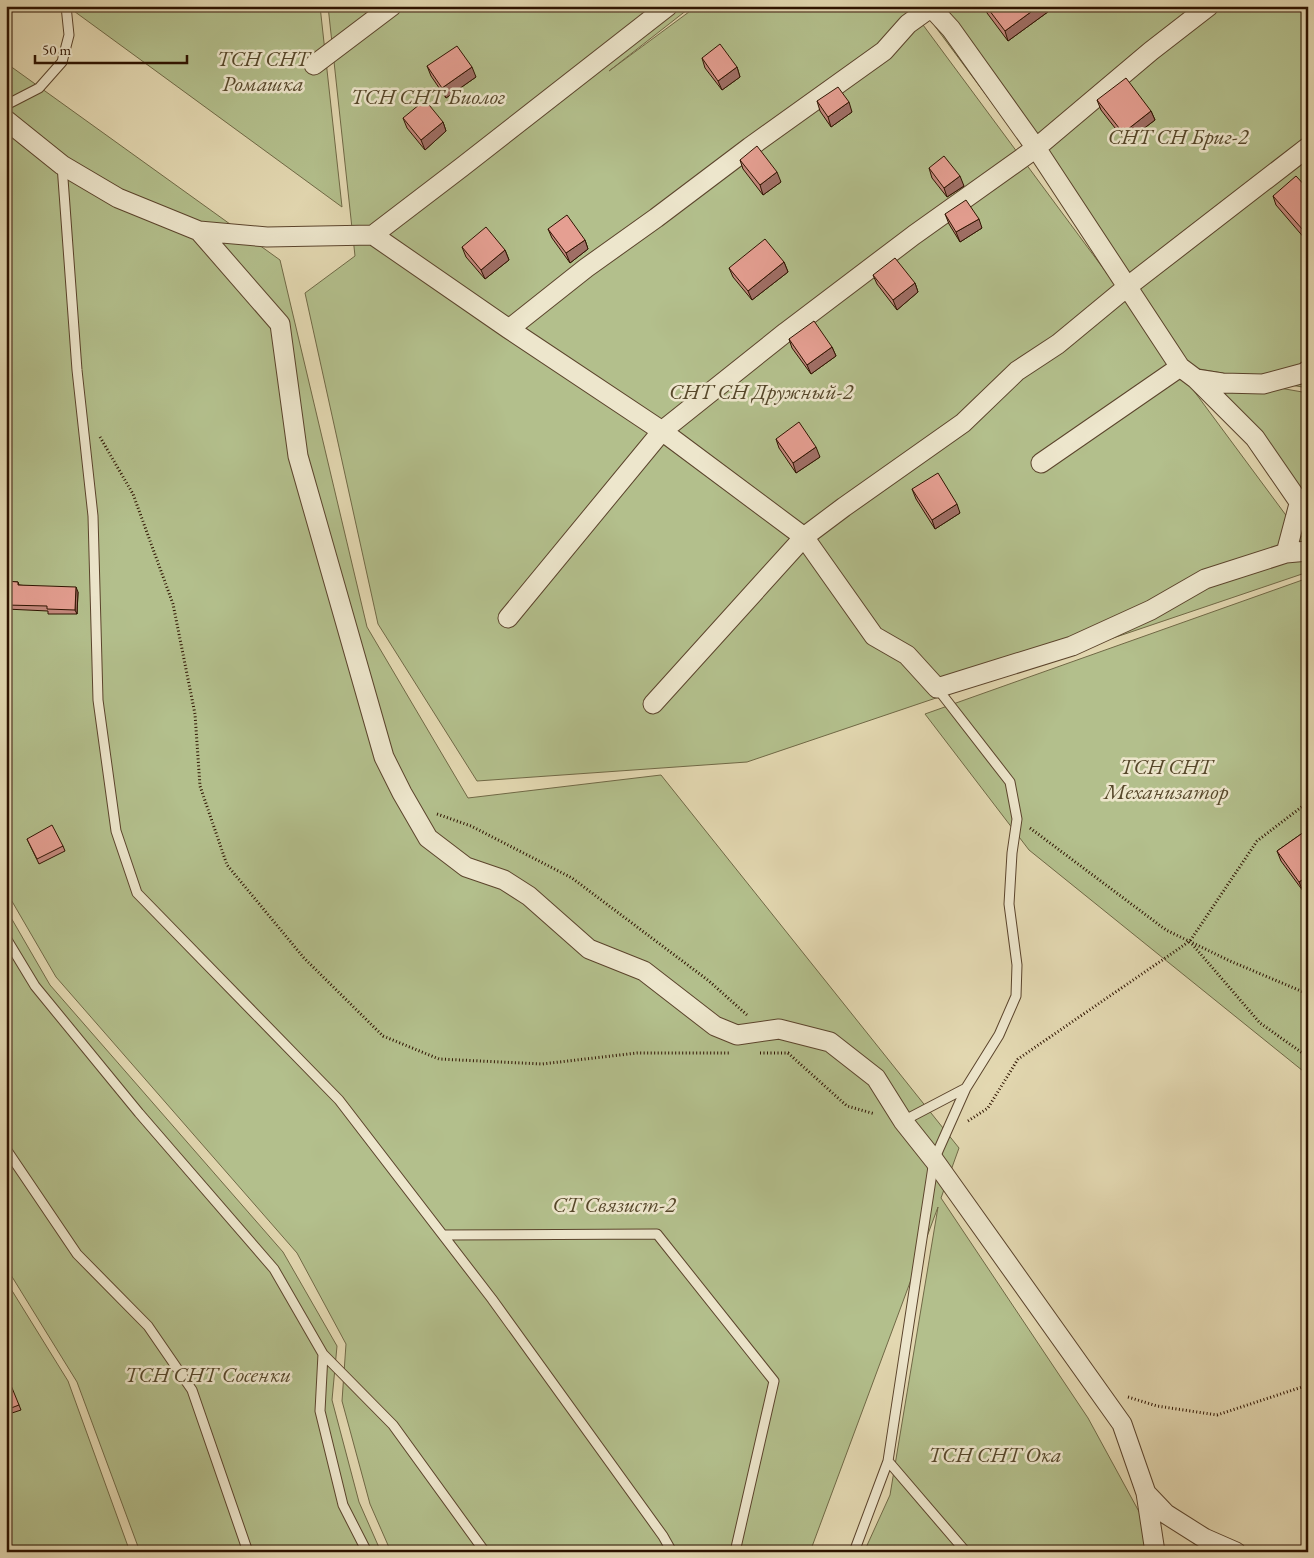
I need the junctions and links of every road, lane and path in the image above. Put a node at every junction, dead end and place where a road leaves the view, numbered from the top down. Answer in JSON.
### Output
{"nodes":[{"id":1,"x":66,"y":6,"type":"edge"},
{"id":2,"x":392,"y":6,"type":"edge"},
{"id":3,"x":668,"y":6,"type":"edge"},
{"id":4,"x":1209,"y":6,"type":"edge"},
{"id":5,"x":931,"y":7,"type":"edge"},
{"id":6,"x":314,"y":66,"type":"dead end"},
{"id":7,"x":6,"y":105,"type":"edge"},
{"id":8,"x":6,"y":120,"type":"edge"},
{"id":9,"x":1308,"y":147,"type":"edge"},
{"id":10,"x":1036,"y":148,"type":"junction"},
{"id":11,"x":62,"y":165,"type":"junction"},
{"id":12,"x":199,"y":231,"type":"junction"},
{"id":13,"x":373,"y":235,"type":"junction"},
{"id":14,"x":1127,"y":287,"type":"junction"},
{"id":15,"x":510,"y":329,"type":"junction"},
{"id":16,"x":1180,"y":367,"type":"junction"},
{"id":17,"x":1308,"y":370,"type":"edge"},
{"id":18,"x":1196,"y":379,"type":"junction"},
{"id":19,"x":81,"y":404,"type":"junction"},
{"id":20,"x":662,"y":431,"type":"junction"},
{"id":21,"x":1041,"y":463,"type":"dead end"},
{"id":22,"x":1304,"y":509,"type":"edge"},
{"id":23,"x":804,"y":537,"type":"junction"},
{"id":24,"x":1308,"y":551,"type":"edge"},
{"id":25,"x":1286,"y":553,"type":"junction"},
{"id":26,"x":508,"y":618,"type":"dead end"},
{"id":27,"x":937,"y":688,"type":"junction"},
{"id":28,"x":653,"y":704,"type":"dead end"},
{"id":29,"x":1308,"y":802,"type":"edge"},
{"id":30,"x":408,"y":804,"type":"junction"},
{"id":31,"x":1017,"y":818,"type":"junction"},
{"id":32,"x":6,"y":938,"type":"edge"},
{"id":33,"x":1190,"y":941,"type":"junction"},
{"id":34,"x":1308,"y":994,"type":"edge"},
{"id":35,"x":765,"y":1032,"type":"junction"},
{"id":36,"x":732,"y":1053,"type":"dead end"},
{"id":37,"x":751,"y":1053,"type":"dead end"},
{"id":38,"x":789,"y":1053,"type":"junction"},
{"id":39,"x":1308,"y":1057,"type":"edge"},
{"id":40,"x":966,"y":1088,"type":"junction"},
{"id":41,"x":903,"y":1121,"type":"junction"},
{"id":42,"x":945,"y":1135,"type":"junction"},
{"id":43,"x":6,"y":1149,"type":"edge"},
{"id":44,"x":934,"y":1160,"type":"junction"},
{"id":45,"x":443,"y":1235,"type":"junction"},
{"id":46,"x":323,"y":1354,"type":"junction"},
{"id":47,"x":1308,"y":1385,"type":"edge"},
{"id":48,"x":1097,"y":1387,"type":"junction"},
{"id":49,"x":888,"y":1461,"type":"junction"},
{"id":50,"x":1146,"y":1493,"type":"junction"},
{"id":51,"x":248,"y":1552,"type":"edge"},
{"id":52,"x":367,"y":1552,"type":"edge"},
{"id":53,"x":485,"y":1552,"type":"edge"},
{"id":54,"x":672,"y":1552,"type":"edge"},
{"id":55,"x":735,"y":1552,"type":"edge"},
{"id":56,"x":854,"y":1552,"type":"edge"},
{"id":57,"x":966,"y":1552,"type":"edge"},
{"id":58,"x":1155,"y":1552,"type":"edge"},
{"id":59,"x":1236,"y":1552,"type":"edge"}],
"edges":[{"from":1,"to":7,"type":"lane"},
{"from":2,"to":6,"type":"street"},
{"from":3,"to":13,"type":"street"},
{"from":4,"to":10,"type":"street"},
{"from":5,"to":10,"type":"street"},
{"from":5,"to":15,"type":"street"},
{"from":8,"to":11,"type":"street"},
{"from":9,"to":14,"type":"street"},
{"from":10,"to":14,"type":"street"},
{"from":10,"to":20,"type":"street"},
{"from":11,"to":12,"type":"street"},
{"from":11,"to":19,"type":"lane"},
{"from":12,"to":13,"type":"street"},
{"from":12,"to":30,"type":"street"},
{"from":13,"to":15,"type":"street"},
{"from":14,"to":16,"type":"street"},
{"from":14,"to":23,"type":"street"},
{"from":15,"to":20,"type":"street"},
{"from":16,"to":18,"type":"street"},
{"from":16,"to":21,"type":"street"},
{"from":17,"to":18,"type":"street"},
{"from":18,"to":22,"type":"street"},
{"from":19,"to":36,"type":"path"},
{"from":19,"to":45,"type":"lane"},
{"from":20,"to":23,"type":"street"},
{"from":20,"to":26,"type":"street"},
{"from":22,"to":25,"type":"street"},
{"from":23,"to":27,"type":"street"},
{"from":23,"to":28,"type":"street"},
{"from":24,"to":25,"type":"street"},
{"from":25,"to":27,"type":"street"},
{"from":27,"to":31,"type":"lane"},
{"from":29,"to":33,"type":"path"},
{"from":30,"to":35,"type":"path"},
{"from":30,"to":35,"type":"street"},
{"from":31,"to":33,"type":"path"},
{"from":31,"to":40,"type":"lane"},
{"from":32,"to":46,"type":"lane"},
{"from":33,"to":34,"type":"path"},
{"from":33,"to":39,"type":"path"},
{"from":33,"to":42,"type":"path"},
{"from":35,"to":38,"type":"path"},
{"from":35,"to":41,"type":"street"},
{"from":37,"to":38,"type":"path"},
{"from":38,"to":41,"type":"path"},
{"from":40,"to":41,"type":"lane"},
{"from":40,"to":42,"type":"lane"},
{"from":41,"to":44,"type":"street"},
{"from":42,"to":44,"type":"lane"},
{"from":43,"to":51,"type":"lane"},
{"from":44,"to":48,"type":"street"},
{"from":44,"to":49,"type":"lane"},
{"from":45,"to":54,"type":"lane"},
{"from":45,"to":55,"type":"lane"},
{"from":46,"to":52,"type":"lane"},
{"from":46,"to":53,"type":"lane"},
{"from":47,"to":48,"type":"path"},
{"from":48,"to":50,"type":"street"},
{"from":49,"to":56,"type":"lane"},
{"from":49,"to":57,"type":"lane"},
{"from":50,"to":58,"type":"street"},
{"from":50,"to":59,"type":"street"}]}
